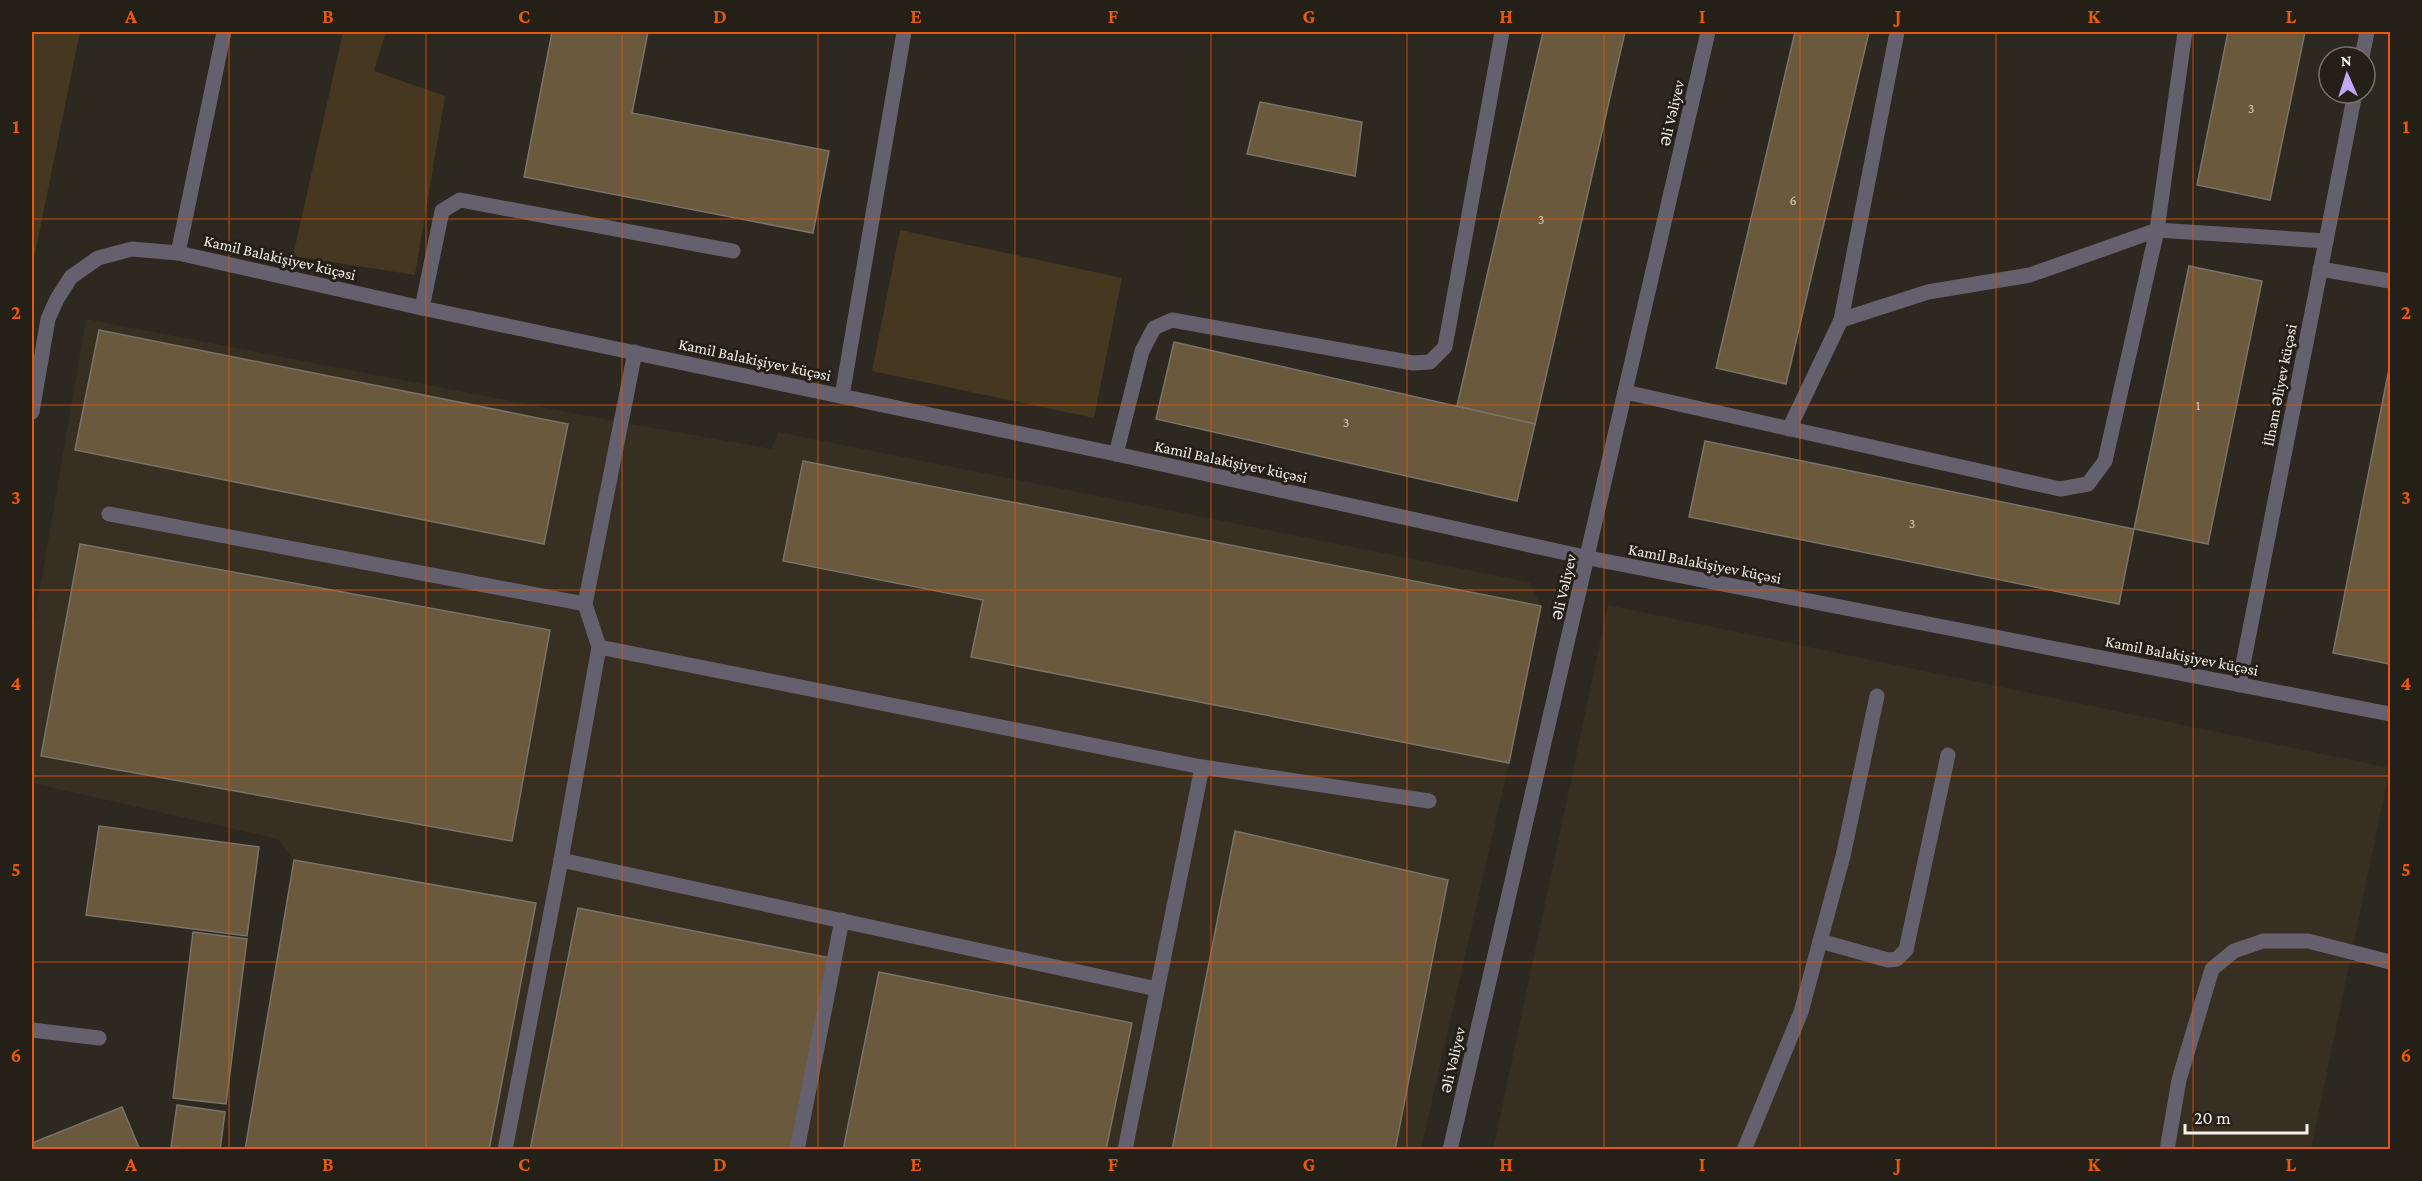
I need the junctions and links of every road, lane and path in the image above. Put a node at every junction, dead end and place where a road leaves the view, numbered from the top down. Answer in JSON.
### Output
{"nodes":[{"id":1,"x":224,"y":32,"type":"edge"},
{"id":2,"x":904,"y":32,"type":"edge"},
{"id":3,"x":1502,"y":32,"type":"edge"},
{"id":4,"x":1708,"y":32,"type":"edge"},
{"id":5,"x":1897,"y":32,"type":"edge"},
{"id":6,"x":2185,"y":32,"type":"edge"},
{"id":7,"x":2353,"y":105,"type":"edge"},
{"id":8,"x":2157,"y":230,"type":"junction"},
{"id":9,"x":2326,"y":241,"type":"junction"},
{"id":10,"x":733,"y":251,"type":"dead end"},
{"id":11,"x":178,"y":253,"type":"junction"},
{"id":12,"x":2320,"y":268,"type":"junction"},
{"id":13,"x":2391,"y":281,"type":"edge"},
{"id":14,"x":422,"y":308,"type":"junction"},
{"id":15,"x":1841,"y":320,"type":"junction"},
{"id":16,"x":635,"y":352,"type":"junction"},
{"id":17,"x":1625,"y":392,"type":"junction"},
{"id":18,"x":842,"y":396,"type":"junction"},
{"id":19,"x":32,"y":412,"type":"edge"},
{"id":20,"x":1789,"y":429,"type":"junction"},
{"id":21,"x":1116,"y":454,"type":"junction"},
{"id":22,"x":110,"y":514,"type":"dead end"},
{"id":23,"x":1588,"y":558,"type":"junction"},
{"id":24,"x":585,"y":604,"type":"junction"},
{"id":25,"x":599,"y":647,"type":"junction"},
{"id":26,"x":2239,"y":685,"type":"junction"},
{"id":27,"x":1876,"y":696,"type":"dead end"},
{"id":28,"x":2391,"y":714,"type":"edge"},
{"id":29,"x":1948,"y":755,"type":"dead end"},
{"id":30,"x":1202,"y":767,"type":"junction"},
{"id":31,"x":1429,"y":801,"type":"dead end"},
{"id":32,"x":561,"y":860,"type":"junction"},
{"id":33,"x":842,"y":920,"type":"junction"},
{"id":34,"x":1820,"y":941,"type":"junction"},
{"id":35,"x":2391,"y":962,"type":"edge"},
{"id":36,"x":1157,"y":989,"type":"junction"},
{"id":37,"x":32,"y":1030,"type":"edge"},
{"id":38,"x":99,"y":1038,"type":"dead end"},
{"id":39,"x":505,"y":1149,"type":"edge"},
{"id":40,"x":797,"y":1149,"type":"edge"},
{"id":41,"x":1125,"y":1149,"type":"edge"},
{"id":42,"x":1450,"y":1149,"type":"edge"},
{"id":43,"x":1744,"y":1149,"type":"edge"},
{"id":44,"x":2167,"y":1149,"type":"edge"}],
"edges":[{"from":1,"to":11,"type":"street"},
{"from":2,"to":18,"type":"street"},
{"from":3,"to":21,"type":"street"},
{"from":4,"to":17,"type":"street","name":"Əli Vəliyev"},
{"from":5,"to":15,"type":"street"},
{"from":6,"to":8,"type":"street"},
{"from":7,"to":9,"type":"street","name":"İlham Əliyev küçəsi"},
{"from":8,"to":9,"type":"street"},
{"from":8,"to":15,"type":"street"},
{"from":8,"to":20,"type":"street"},
{"from":9,"to":12,"type":"street","name":"İlham Əliyev küçəsi"},
{"from":10,"to":14,"type":"street"},
{"from":11,"to":14,"type":"street","name":"Kamil Balakişiyev küçəsi"},
{"from":11,"to":19,"type":"street","name":"Kamil Balakişiyev küçəsi"},
{"from":12,"to":13,"type":"street"},
{"from":12,"to":26,"type":"street","name":"İlham Əliyev küçəsi"},
{"from":14,"to":16,"type":"street","name":"Kamil Balakişiyev küçəsi"},
{"from":15,"to":20,"type":"street"},
{"from":16,"to":18,"type":"street","name":"Kamil Balakişiyev küçəsi"},
{"from":16,"to":24,"type":"street"},
{"from":17,"to":20,"type":"street"},
{"from":17,"to":23,"type":"street","name":"Əli Vəliyev"},
{"from":18,"to":21,"type":"street","name":"Kamil Balakişiyev küçəsi"},
{"from":21,"to":23,"type":"street","name":"Kamil Balakişiyev küçəsi"},
{"from":22,"to":24,"type":"street"},
{"from":23,"to":26,"type":"street","name":"Kamil Balakişiyev küçəsi"},
{"from":23,"to":42,"type":"street","name":"Əli Vəliyev"},
{"from":24,"to":25,"type":"street"},
{"from":25,"to":30,"type":"street"},
{"from":25,"to":32,"type":"street"},
{"from":26,"to":28,"type":"street","name":"Kamil Balakişiyev küçəsi"},
{"from":27,"to":34,"type":"street"},
{"from":29,"to":34,"type":"street"},
{"from":30,"to":31,"type":"street"},
{"from":30,"to":36,"type":"street"},
{"from":32,"to":33,"type":"street"},
{"from":32,"to":39,"type":"street"},
{"from":33,"to":36,"type":"street"},
{"from":33,"to":40,"type":"street"},
{"from":34,"to":43,"type":"street"},
{"from":35,"to":44,"type":"street"},
{"from":36,"to":41,"type":"street"},
{"from":37,"to":38,"type":"street"}]}
